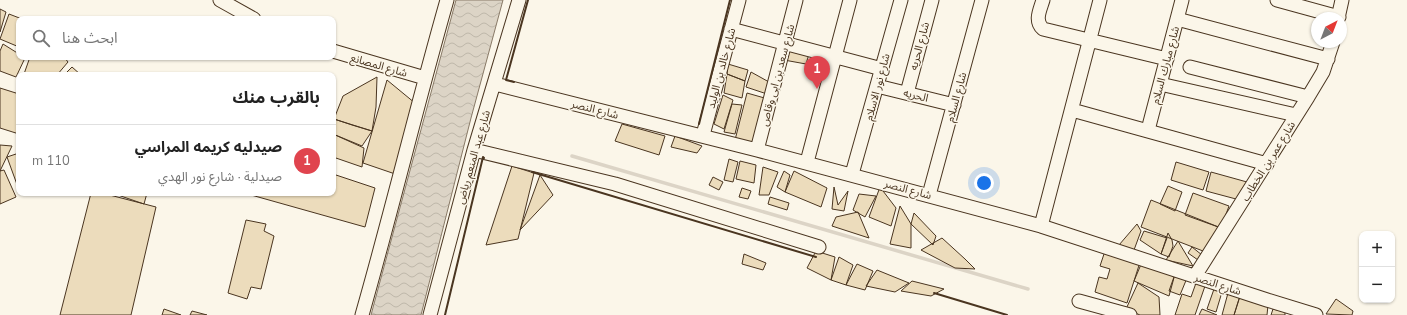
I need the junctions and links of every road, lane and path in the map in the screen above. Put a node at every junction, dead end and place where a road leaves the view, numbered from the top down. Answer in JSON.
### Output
{"nodes":[{"id":1,"x":220,"y":0,"type":"edge"},
{"id":2,"x":447,"y":0,"type":"edge"},
{"id":3,"x":519,"y":0,"type":"edge"},
{"id":4,"x":738,"y":0,"type":"edge"},
{"id":5,"x":796,"y":0,"type":"edge"},
{"id":6,"x":850,"y":0,"type":"edge"},
{"id":7,"x":901,"y":0,"type":"edge"},
{"id":8,"x":932,"y":0,"type":"edge"},
{"id":9,"x":982,"y":0,"type":"edge"},
{"id":10,"x":1043,"y":0,"type":"edge"},
{"id":11,"x":1100,"y":0,"type":"edge"},
{"id":12,"x":1182,"y":0,"type":"edge"},
{"id":13,"x":1277,"y":0,"type":"edge"},
{"id":14,"x":1342,"y":0,"type":"edge"},
{"id":15,"x":1320,"y":12,"type":"edge"},
{"id":16,"x":1339,"y":12,"type":"edge"},
{"id":17,"x":249,"y":16,"type":"edge"},
{"id":18,"x":1177,"y":19,"type":"junction"},
{"id":19,"x":731,"y":29,"type":"junction"},
{"id":20,"x":1090,"y":41,"type":"junction"},
{"id":21,"x":785,"y":43,"type":"junction"},
{"id":22,"x":1332,"y":48,"type":"edge"},
{"id":23,"x":336,"y":52,"type":"edge"},
{"id":24,"x":834,"y":56,"type":"junction"},
{"id":25,"x":1167,"y":59,"type":"junction"},
{"id":26,"x":1328,"y":59,"type":"junction"},
{"id":27,"x":1190,"y":67,"type":"dead end"},
{"id":28,"x":882,"y":69,"type":"junction"},
{"id":29,"x":425,"y":78,"type":"junction"},
{"id":30,"x":495,"y":84,"type":"junction"},
{"id":31,"x":1160,"y":84,"type":"junction"},
{"id":32,"x":877,"y":86,"type":"junction"},
{"id":33,"x":907,"y":93,"type":"junction"},
{"id":34,"x":1308,"y":97,"type":"junction"},
{"id":35,"x":954,"y":105,"type":"junction"},
{"id":36,"x":1072,"y":110,"type":"junction"},
{"id":37,"x":1296,"y":115,"type":"junction"},
{"id":38,"x":1148,"y":130,"type":"junction"},
{"id":39,"x":703,"y":136,"type":"junction"},
{"id":40,"x":474,"y":150,"type":"junction"},
{"id":41,"x":757,"y":150,"type":"junction"},
{"id":42,"x":807,"y":162,"type":"junction"},
{"id":43,"x":1267,"y":164,"type":"junction"},
{"id":44,"x":852,"y":174,"type":"junction"},
{"id":45,"x":930,"y":195,"type":"junction"},
{"id":46,"x":1041,"y":226,"type":"junction"},
{"id":47,"x":819,"y":247,"type":"dead end"},
{"id":48,"x":1195,"y":276,"type":"junction"},
{"id":49,"x":1079,"y":301,"type":"dead end"},
{"id":50,"x":362,"y":315,"type":"edge"},
{"id":51,"x":430,"y":315,"type":"edge"},
{"id":52,"x":1130,"y":315,"type":"edge"},
{"id":53,"x":1316,"y":315,"type":"edge"}],
"edges":[{"from":1,"to":17,"type":"street"},
{"from":2,"to":29,"type":"street"},
{"from":3,"to":30,"type":"street","name":"شارع عبد المنعم رياض"},
{"from":4,"to":19,"type":"street","name":"شارع خالد بن الوليد"},
{"from":5,"to":21,"type":"street","name":"شارع سعد بن ابى وقاص"},
{"from":6,"to":24,"type":"street"},
{"from":7,"to":28,"type":"street","name":"شارع نور الاسلام"},
{"from":8,"to":33,"type":"street","name":"شارع الحريه"},
{"from":9,"to":35,"type":"street","name":"شارع السلام"},
{"from":10,"to":20,"type":"street"},
{"from":11,"to":20,"type":"street"},
{"from":12,"to":18,"type":"street","name":"شارع مبارك السلام"},
{"from":13,"to":15,"type":"street"},
{"from":14,"to":16,"type":"street"},
{"from":18,"to":25,"type":"street","name":"شارع مبارك السلام"},
{"from":18,"to":26,"type":"street"},
{"from":19,"to":21,"type":"street"},
{"from":19,"to":39,"type":"street","name":"شارع خالد بن الوليد"},
{"from":20,"to":25,"type":"street"},
{"from":20,"to":36,"type":"street"},
{"from":21,"to":24,"type":"street"},
{"from":21,"to":41,"type":"street","name":"شارع سعد بن ابى وقاص"},
{"from":22,"to":26,"type":"street","name":"شارع عمر بن الخطاب"},
{"from":23,"to":29,"type":"street","name":"شارع المصانع"},
{"from":24,"to":28,"type":"street"},
{"from":24,"to":42,"type":"street"},
{"from":25,"to":31,"type":"street","name":"شارع مبارك السلام"},
{"from":26,"to":34,"type":"street","name":"شارع عمر بن الخطاب"},
{"from":27,"to":34,"type":"street"},
{"from":28,"to":32,"type":"street","name":"شارع نور الاسلام"},
{"from":29,"to":50,"type":"street"},
{"from":30,"to":39,"type":"street","name":"شارع النصر"},
{"from":30,"to":40,"type":"street","name":"شارع عبد المنعم رياض"},
{"from":31,"to":37,"type":"street"},
{"from":31,"to":38,"type":"street","name":"شارع مبارك السلام"},
{"from":32,"to":33,"type":"street","name":"الحريه"},
{"from":32,"to":44,"type":"street","name":"شارع نور الاسلام"},
{"from":33,"to":35,"type":"street","name":"الحريه"},
{"from":34,"to":37,"type":"street","name":"شارع عمر بن الخطاب"},
{"from":35,"to":45,"type":"street","name":"شارع السلام"},
{"from":36,"to":38,"type":"street"},
{"from":36,"to":46,"type":"street"},
{"from":37,"to":43,"type":"street","name":"شارع عمر بن الخطاب"},
{"from":38,"to":43,"type":"street"},
{"from":39,"to":41,"type":"street","name":"شارع النصر"},
{"from":40,"to":47,"type":"street"},
{"from":40,"to":51,"type":"street","name":"شارع عبد المنعم رياض"},
{"from":41,"to":42,"type":"street","name":"شارع النصر"},
{"from":42,"to":44,"type":"street","name":"شارع النصر"},
{"from":43,"to":48,"type":"street","name":"شارع عمر بن الخطاب"},
{"from":44,"to":45,"type":"street","name":"شارع النصر"},
{"from":45,"to":46,"type":"street","name":"شارع النصر"},
{"from":46,"to":48,"type":"street","name":"شارع النصر"},
{"from":48,"to":53,"type":"street","name":"شارع النصر"},
{"from":49,"to":52,"type":"street"}]}
